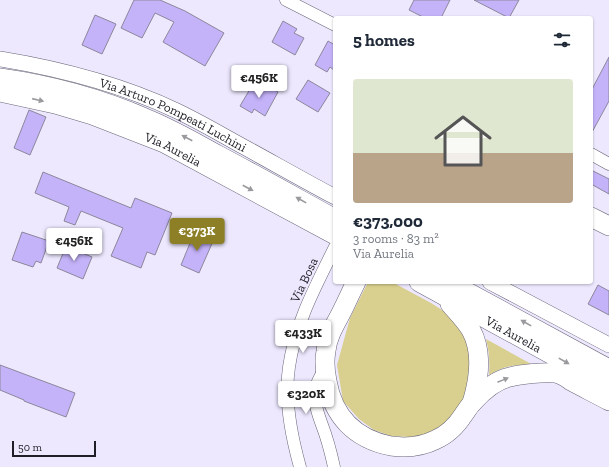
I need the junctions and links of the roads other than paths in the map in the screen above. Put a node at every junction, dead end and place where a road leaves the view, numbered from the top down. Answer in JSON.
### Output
{"nodes":[{"id":1,"x":286,"y":0,"type":"edge"},
{"id":2,"x":333,"y":24,"type":"edge"},
{"id":3,"x":0,"y":59,"type":"edge"},
{"id":4,"x":0,"y":78,"type":"edge"},
{"id":5,"x":0,"y":92,"type":"edge"},
{"id":6,"x":593,"y":155,"type":"edge"},
{"id":7,"x":609,"y":164,"type":"edge"},
{"id":8,"x":333,"y":196,"type":"edge"},
{"id":9,"x":333,"y":218,"type":"edge"},
{"id":10,"x":593,"y":218,"type":"edge"},
{"id":11,"x":609,"y":226,"type":"edge"},
{"id":12,"x":333,"y":234,"type":"edge"},
{"id":13,"x":333,"y":251,"type":"edge"},
{"id":14,"x":355,"y":284,"type":"edge"},
{"id":15,"x":428,"y":284,"type":"edge"},
{"id":16,"x":494,"y":284,"type":"edge"},
{"id":17,"x":446,"y":288,"type":"edge"},
{"id":18,"x":609,"y":345,"type":"edge"},
{"id":19,"x":325,"y":367,"type":"junction"},
{"id":20,"x":609,"y":369,"type":"edge"},
{"id":21,"x":556,"y":373,"type":"junction"},
{"id":22,"x":609,"y":386,"type":"edge"},
{"id":23,"x":609,"y":401,"type":"edge"},
{"id":24,"x":472,"y":402,"type":"junction"},
{"id":25,"x":300,"y":467,"type":"edge"},
{"id":26,"x":334,"y":467,"type":"edge"}],
"edges":[{"from":1,"to":2,"type":"street"},
{"from":3,"to":8,"type":"street","name":"Via Arturo Pompeati Luchini"},
{"from":9,"to":4,"type":"highway","name":"Via Aurelia","one_way":true},
{"from":5,"to":12,"type":"highway","name":"Via Aurelia","one_way":true},
{"from":6,"to":7,"type":"street"},
{"from":10,"to":11,"type":"highway"},
{"from":13,"to":25,"type":"street","name":"Via Bosa"},
{"from":14,"to":19,"type":"highway"},
{"from":15,"to":17,"type":"highway","name":"Via Aurelia"},
{"from":16,"to":18,"type":"street"},
{"from":20,"to":17,"type":"highway","name":"Via Aurelia","one_way":true},
{"from":17,"to":21,"type":"highway"},
{"from":17,"to":22,"type":"highway","name":"Via Aurelia","one_way":true},
{"from":17,"to":24,"type":"highway"},
{"from":19,"to":24,"type":"highway"},
{"from":19,"to":26,"type":"street"},
{"from":21,"to":23,"type":"highway"},
{"from":24,"to":21,"type":"highway","one_way":true}]}
